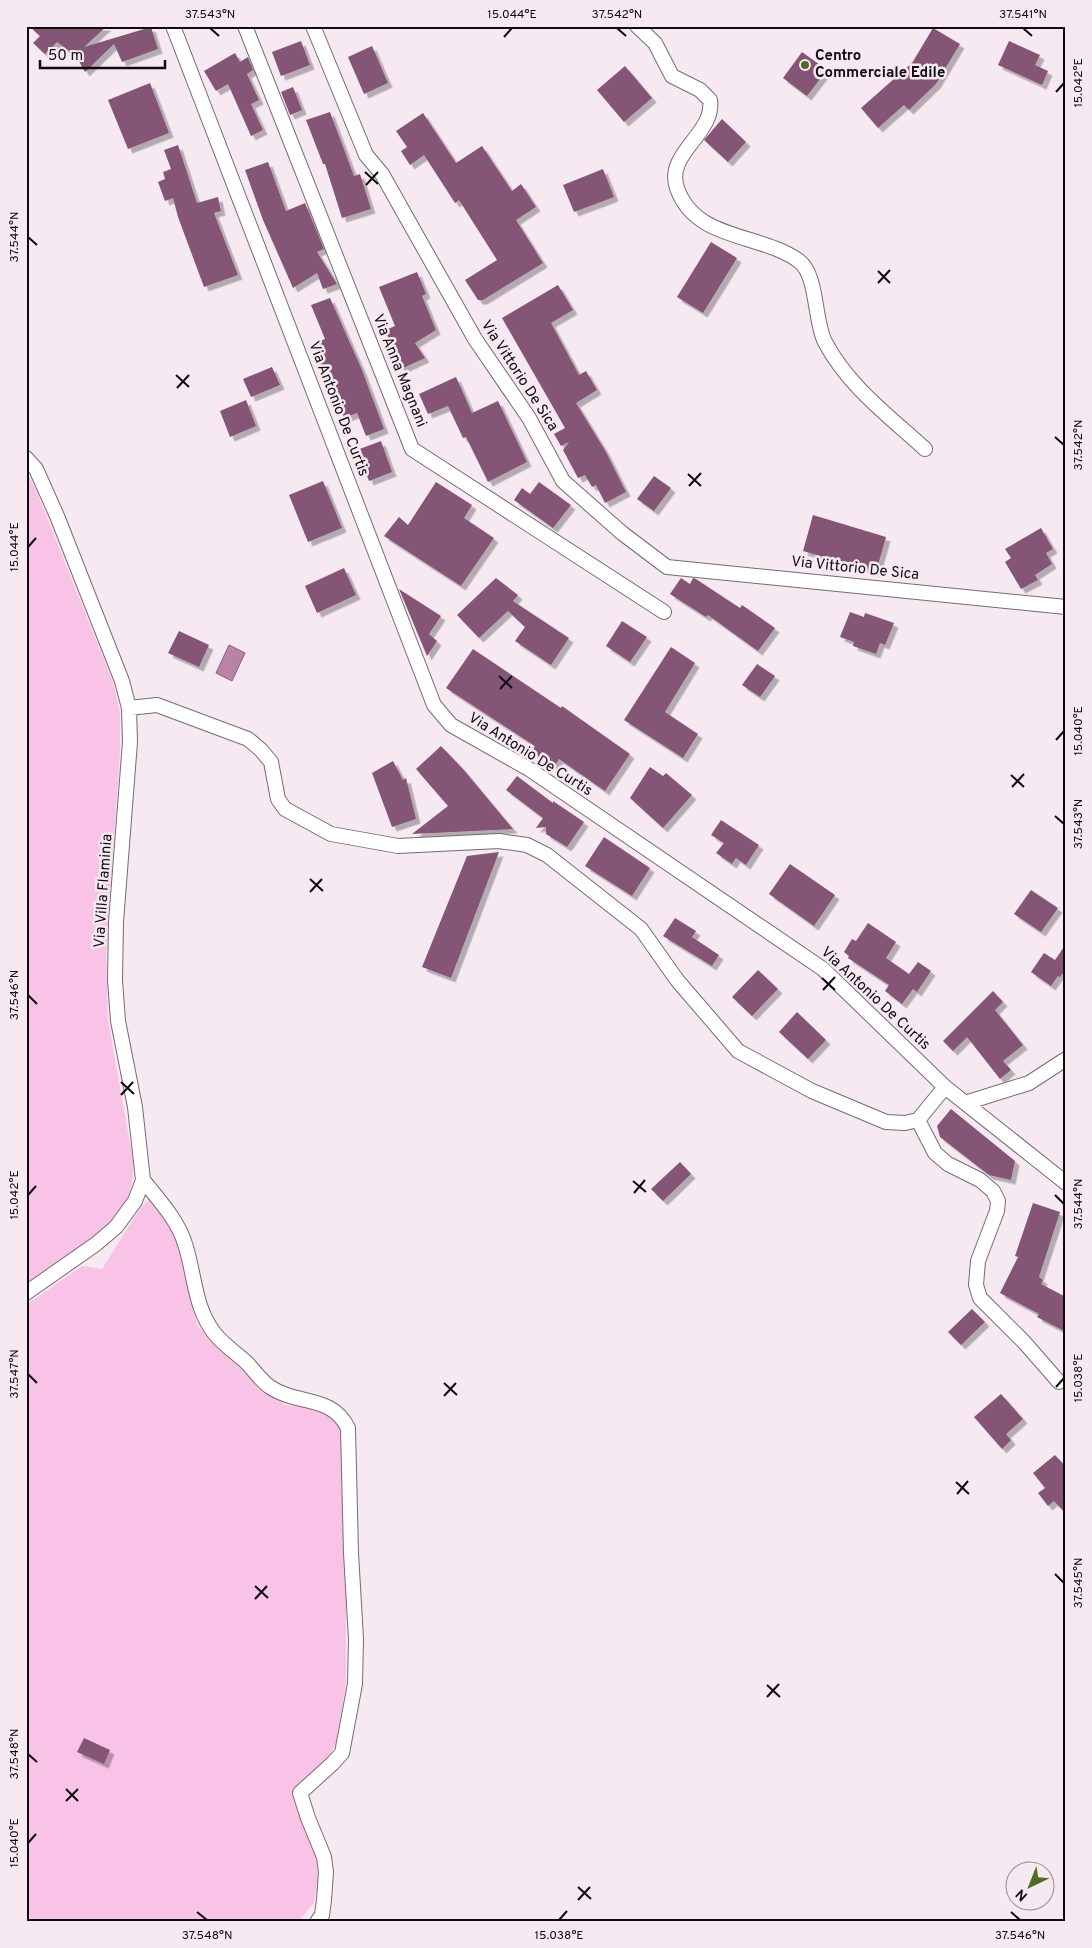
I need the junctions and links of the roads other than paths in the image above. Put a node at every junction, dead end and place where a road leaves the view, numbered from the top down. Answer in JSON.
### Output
{"nodes":[{"id":1,"x":173,"y":26,"type":"edge"},
{"id":2,"x":245,"y":26,"type":"edge"},
{"id":3,"x":312,"y":26,"type":"edge"},
{"id":4,"x":637,"y":26,"type":"edge"},
{"id":5,"x":925,"y":449,"type":"dead end"},
{"id":6,"x":26,"y":458,"type":"edge"},
{"id":7,"x":1066,"y":607,"type":"edge"},
{"id":8,"x":664,"y":612,"type":"dead end"},
{"id":9,"x":129,"y":708,"type":"junction"},
{"id":10,"x":1066,"y":1059,"type":"edge"},
{"id":11,"x":945,"y":1087,"type":"junction"},
{"id":12,"x":965,"y":1103,"type":"junction"},
{"id":13,"x":918,"y":1120,"type":"junction"},
{"id":14,"x":143,"y":1180,"type":"junction"},
{"id":15,"x":1066,"y":1183,"type":"edge"},
{"id":16,"x":26,"y":1293,"type":"edge"},
{"id":17,"x":1059,"y":1382,"type":"dead end"},
{"id":18,"x":317,"y":1922,"type":"edge"}],
"edges":[{"from":1,"to":11,"type":"street","name":"Via Antonio De Curtis"},
{"from":2,"to":8,"type":"street","name":"Via Anna Magnani"},
{"from":3,"to":7,"type":"street","name":"Via Vittorio De Sica"},
{"from":4,"to":5,"type":"street"},
{"from":6,"to":9,"type":"street","name":"Via Villa Flaminia"},
{"from":9,"to":13,"type":"street"},
{"from":9,"to":14,"type":"street","name":"Via Villa Flaminia"},
{"from":10,"to":12,"type":"street"},
{"from":11,"to":12,"type":"street","name":"Via Antonio De Curtis"},
{"from":11,"to":13,"type":"street"},
{"from":12,"to":15,"type":"street","name":"Via Antonio De Curtis"},
{"from":13,"to":17,"type":"street"},
{"from":14,"to":16,"type":"street","name":"Via Villa Flaminia"},
{"from":14,"to":18,"type":"street"}]}
